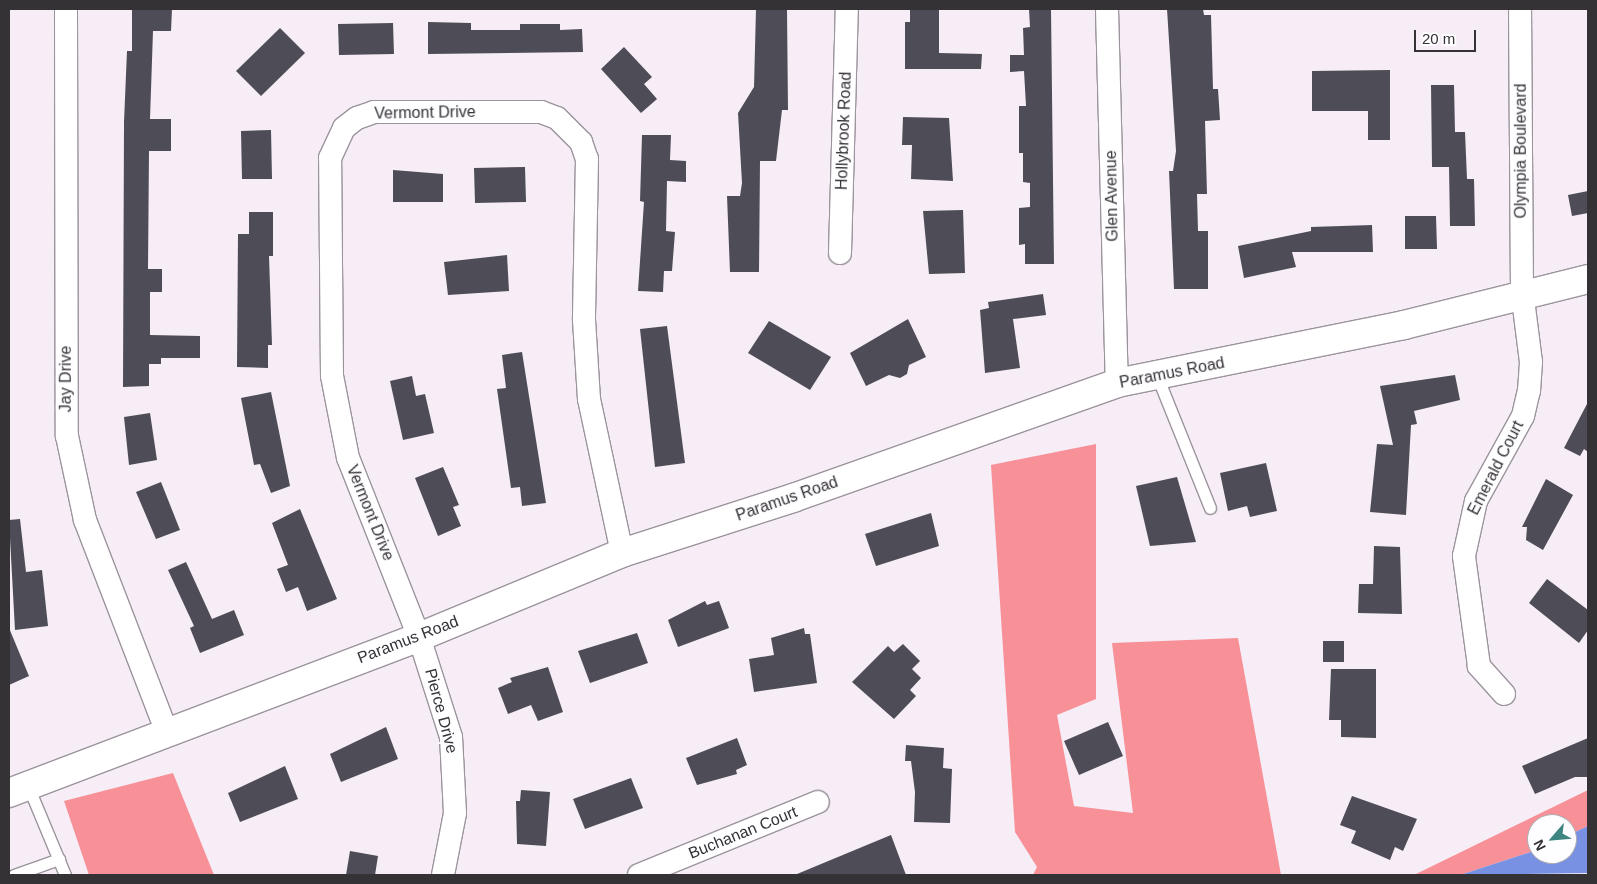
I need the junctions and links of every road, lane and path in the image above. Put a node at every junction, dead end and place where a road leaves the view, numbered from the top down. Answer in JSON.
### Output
{"nodes":[{"id":1,"x":66,"y":9,"type":"edge"},
{"id":2,"x":847,"y":9,"type":"edge"},
{"id":3,"x":1107,"y":9,"type":"edge"},
{"id":4,"x":1520,"y":9,"type":"edge"},
{"id":5,"x":840,"y":252,"type":"dead end"},
{"id":6,"x":1588,"y":279,"type":"edge"},
{"id":7,"x":1522,"y":292,"type":"junction"},
{"id":8,"x":1157,"y":376,"type":"junction"},
{"id":9,"x":1117,"y":383,"type":"junction"},
{"id":10,"x":1210,"y":508,"type":"dead end"},
{"id":11,"x":622,"y":553,"type":"junction"},
{"id":12,"x":419,"y":637,"type":"junction"},
{"id":13,"x":1504,"y":694,"type":"dead end"},
{"id":14,"x":167,"y":733,"type":"junction"},
{"id":15,"x":18,"y":789,"type":"edge"},
{"id":16,"x":818,"y":802,"type":"dead end"},
{"id":17,"x":59,"y":859,"type":"junction"},
{"id":18,"x":26,"y":873,"type":"edge"},
{"id":19,"x":14,"y":875,"type":"edge"},
{"id":20,"x":65,"y":875,"type":"edge"},
{"id":21,"x":443,"y":875,"type":"edge"},
{"id":22,"x":639,"y":875,"type":"edge"}],
"edges":[{"from":1,"to":14,"type":"street","name":"Jay Drive"},
{"from":2,"to":5,"type":"street","name":"Hollybrook Road"},
{"from":3,"to":9,"type":"street","name":"Glen Avenue"},
{"from":4,"to":7,"type":"street","name":"Olympia Boulevard"},
{"from":6,"to":7,"type":"main road","name":"Paramus Road"},
{"from":7,"to":8,"type":"main road","name":"Paramus Road"},
{"from":7,"to":13,"type":"street","name":"Emerald Court"},
{"from":8,"to":9,"type":"main road","name":"Paramus Road"},
{"from":8,"to":10,"type":"lane"},
{"from":9,"to":11,"type":"main road","name":"Paramus Road"},
{"from":11,"to":12,"type":"main road","name":"Paramus Road"},
{"from":11,"to":12,"type":"street","name":"Vermont Drive"},
{"from":12,"to":14,"type":"main road","name":"Paramus Road"},
{"from":12,"to":21,"type":"street","name":"Pierce Drive"},
{"from":14,"to":15,"type":"main road","name":"Paramus Road"},
{"from":15,"to":17,"type":"lane"},
{"from":16,"to":22,"type":"street","name":"Buchanan Court"},
{"from":17,"to":18,"type":"lane"},
{"from":17,"to":20,"type":"lane"},
{"from":18,"to":19,"type":"lane"}]}
